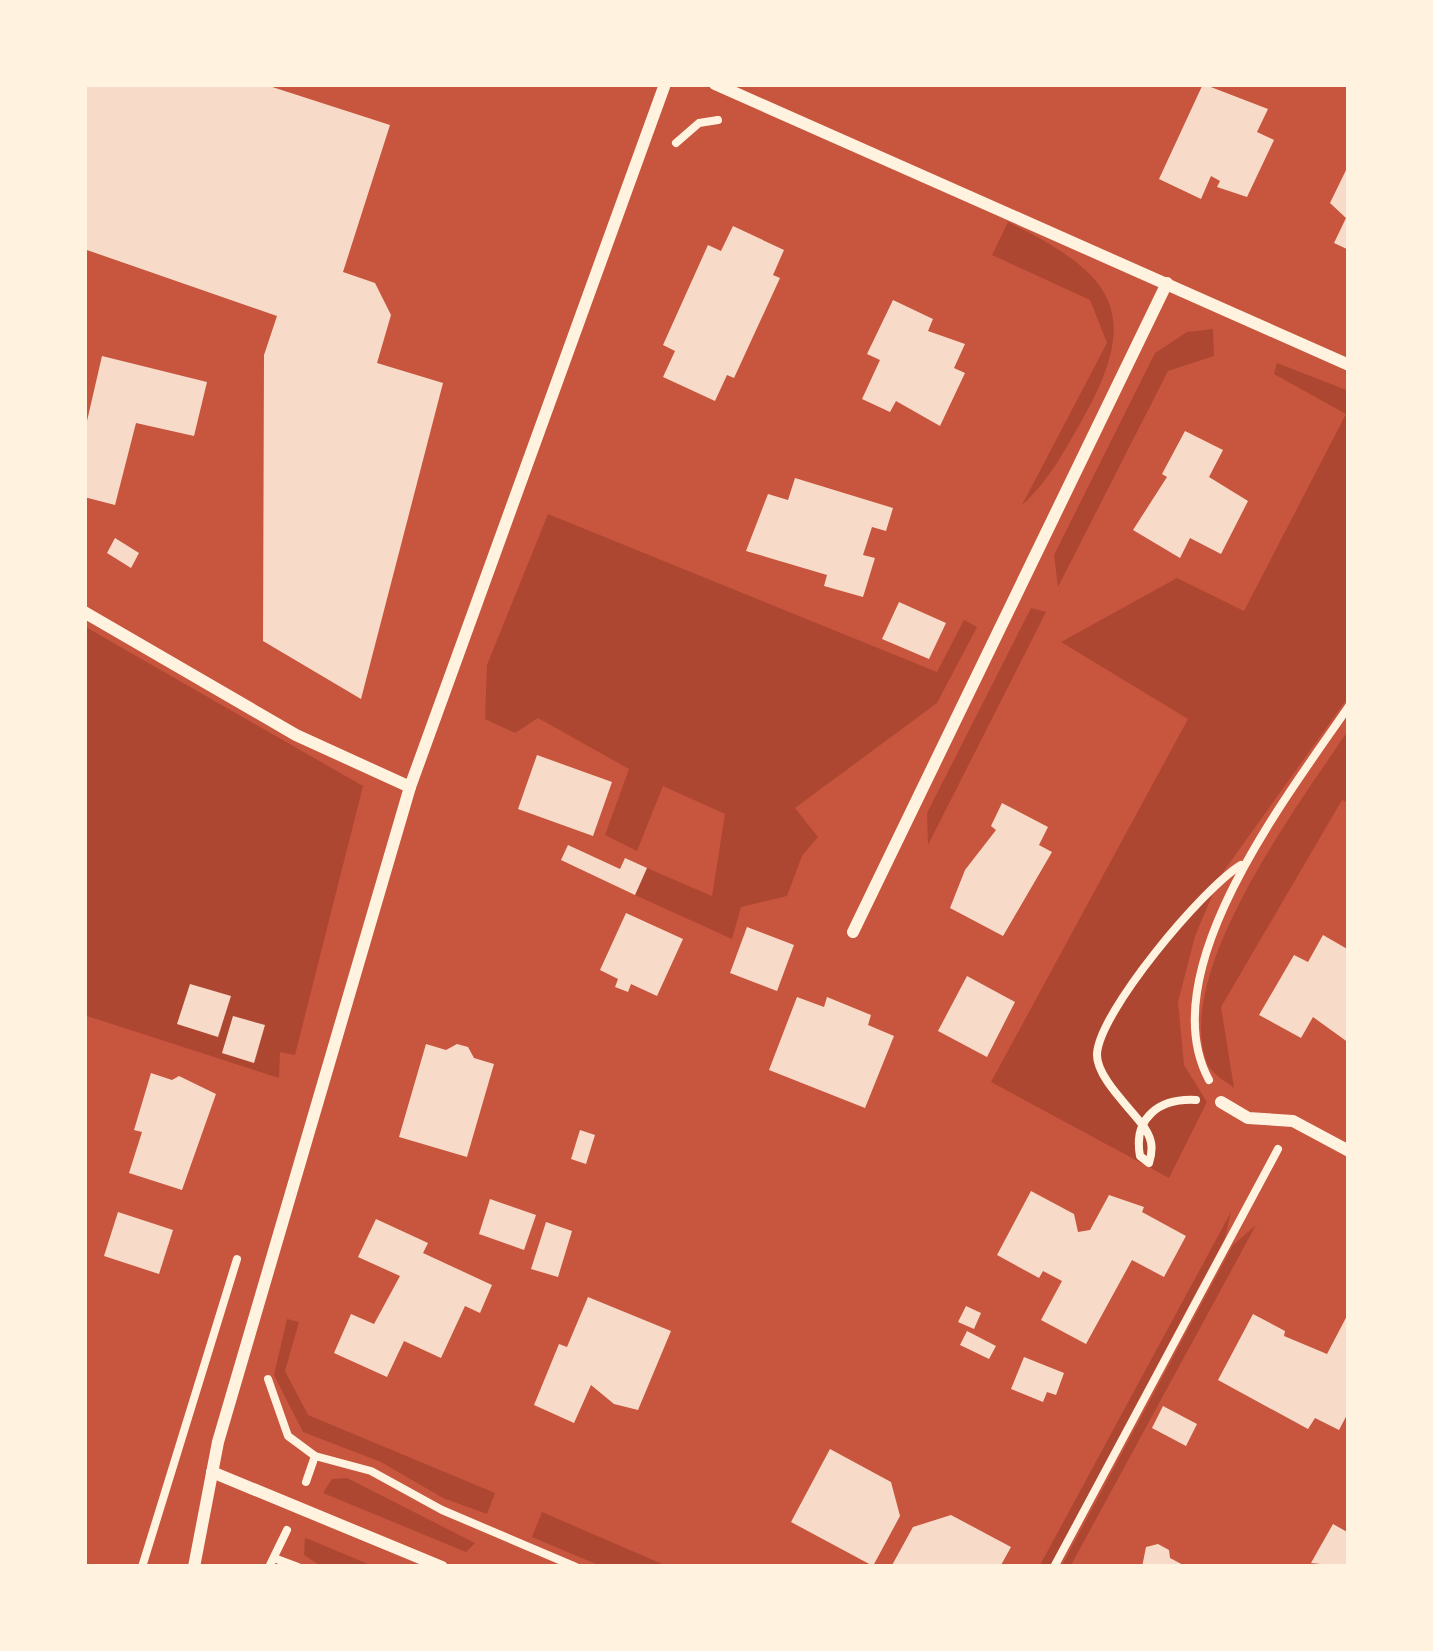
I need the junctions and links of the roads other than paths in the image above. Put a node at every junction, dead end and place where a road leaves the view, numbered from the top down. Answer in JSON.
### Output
{"nodes":[{"id":1,"x":664,"y":84,"type":"edge"},
{"id":2,"x":715,"y":84,"type":"edge"},
{"id":3,"x":1167,"y":283,"type":"junction"},
{"id":4,"x":1349,"y":365,"type":"edge"},
{"id":5,"x":84,"y":612,"type":"edge"},
{"id":6,"x":410,"y":787,"type":"junction"},
{"id":7,"x":853,"y":932,"type":"dead end"},
{"id":8,"x":1221,"y":1102,"type":"road end"},
{"id":9,"x":1349,"y":1151,"type":"edge"},
{"id":10,"x":212,"y":1472,"type":"junction"},
{"id":11,"x":194,"y":1567,"type":"edge"},
{"id":12,"x":442,"y":1567,"type":"edge"}],
"edges":[{"from":1,"to":6,"type":"street"},
{"from":2,"to":3,"type":"street"},
{"from":3,"to":4,"type":"street"},
{"from":3,"to":7,"type":"street"},
{"from":5,"to":6,"type":"street"},
{"from":6,"to":10,"type":"street"},
{"from":8,"to":9,"type":"street"},
{"from":10,"to":11,"type":"street"},
{"from":10,"to":12,"type":"street"}]}
